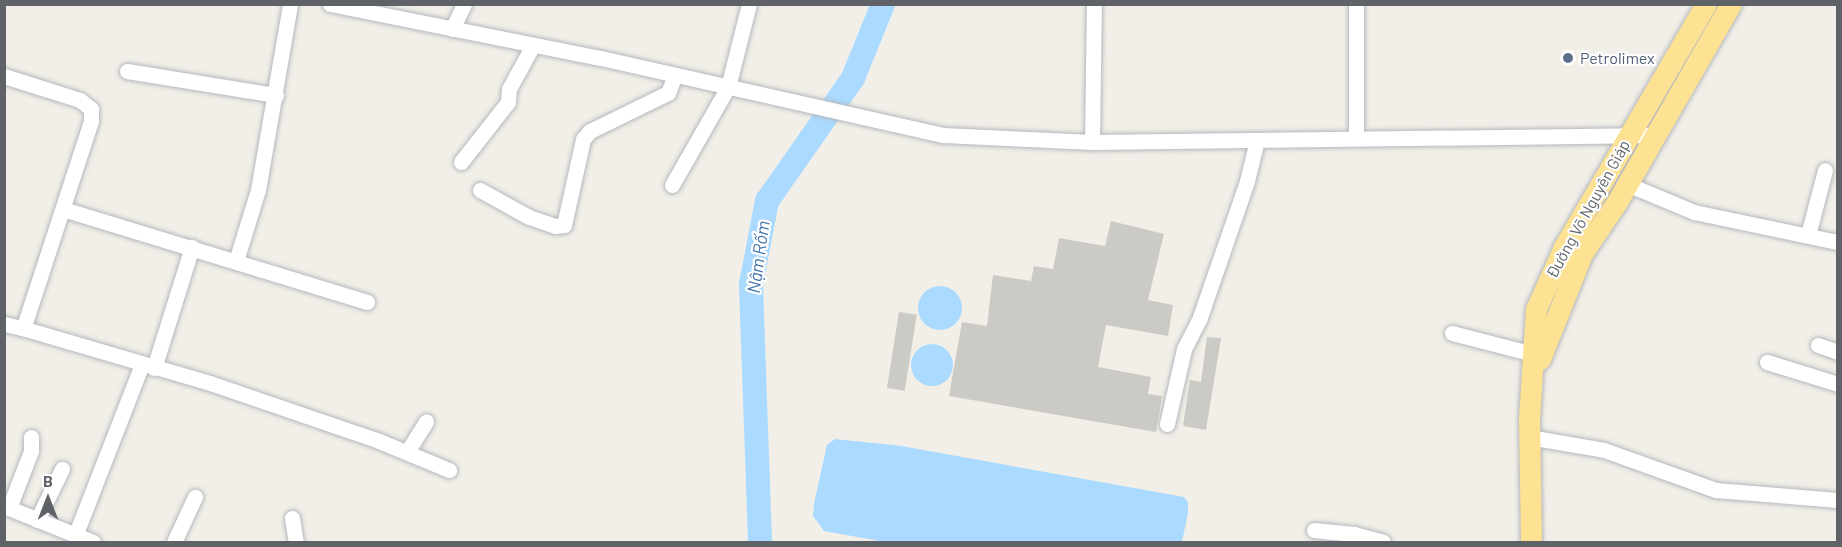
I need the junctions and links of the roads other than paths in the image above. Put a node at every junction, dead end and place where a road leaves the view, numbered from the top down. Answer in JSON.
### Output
{"nodes":[{"id":1,"x":290,"y":4,"type":"edge"},
{"id":2,"x":330,"y":4,"type":"edge"},
{"id":3,"x":464,"y":4,"type":"edge"},
{"id":4,"x":749,"y":4,"type":"edge"},
{"id":5,"x":1094,"y":4,"type":"edge"},
{"id":6,"x":1356,"y":4,"type":"edge"},
{"id":7,"x":1706,"y":4,"type":"edge"},
{"id":8,"x":1731,"y":4,"type":"edge"},
{"id":9,"x":452,"y":29,"type":"junction"},
{"id":10,"x":533,"y":45,"type":"junction"},
{"id":11,"x":127,"y":71,"type":"dead end"},
{"id":12,"x":675,"y":75,"type":"junction"},
{"id":13,"x":4,"y":76,"type":"edge"},
{"id":14,"x":734,"y":88,"type":"junction"},
{"id":15,"x":276,"y":95,"type":"junction"},
{"id":16,"x":1630,"y":134,"type":"junction"},
{"id":17,"x":1654,"y":135,"type":"junction"},
{"id":18,"x":1356,"y":138,"type":"junction"},
{"id":19,"x":1257,"y":140,"type":"junction"},
{"id":20,"x":1092,"y":142,"type":"junction"},
{"id":21,"x":461,"y":162,"type":"dead end"},
{"id":22,"x":1825,"y":170,"type":"dead end"},
{"id":23,"x":672,"y":184,"type":"dead end"},
{"id":24,"x":1627,"y":184,"type":"junction"},
{"id":25,"x":480,"y":190,"type":"dead end"},
{"id":26,"x":63,"y":209,"type":"junction"},
{"id":27,"x":1808,"y":235,"type":"junction"},
{"id":28,"x":1838,"y":242,"type":"edge"},
{"id":29,"x":192,"y":247,"type":"junction"},
{"id":30,"x":236,"y":261,"type":"junction"},
{"id":31,"x":367,"y":302,"type":"dead end"},
{"id":32,"x":4,"y":324,"type":"edge"},
{"id":33,"x":22,"y":328,"type":"junction"},
{"id":34,"x":1452,"y":333,"type":"dead end"},
{"id":35,"x":1818,"y":345,"type":"dead end"},
{"id":36,"x":1838,"y":352,"type":"edge"},
{"id":37,"x":1537,"y":361,"type":"junction"},
{"id":38,"x":1767,"y":362,"type":"dead end"},
{"id":39,"x":148,"y":366,"type":"junction"},
{"id":40,"x":1838,"y":384,"type":"edge"},
{"id":41,"x":426,"y":421,"type":"dead end"},
{"id":42,"x":1167,"y":424,"type":"dead end"},
{"id":43,"x":31,"y":437,"type":"dead end"},
{"id":44,"x":1529,"y":437,"type":"junction"},
{"id":45,"x":407,"y":452,"type":"junction"},
{"id":46,"x":62,"y":468,"type":"dead end"},
{"id":47,"x":449,"y":470,"type":"dead end"},
{"id":48,"x":195,"y":497,"type":"dead end"},
{"id":49,"x":1838,"y":500,"type":"edge"},
{"id":50,"x":7,"y":507,"type":"edge"},
{"id":51,"x":292,"y":518,"type":"dead end"},
{"id":52,"x":37,"y":520,"type":"junction"},
{"id":53,"x":1314,"y":530,"type":"dead end"},
{"id":54,"x":76,"y":538,"type":"edge"},
{"id":55,"x":93,"y":543,"type":"edge"},
{"id":56,"x":174,"y":543,"type":"edge"},
{"id":57,"x":296,"y":543,"type":"edge"},
{"id":58,"x":1383,"y":543,"type":"edge"},
{"id":59,"x":1531,"y":543,"type":"edge"}],
"edges":[{"from":1,"to":15,"type":"street"},
{"from":2,"to":9,"type":"street"},
{"from":3,"to":9,"type":"street"},
{"from":4,"to":14,"type":"street"},
{"from":5,"to":20,"type":"street"},
{"from":6,"to":18,"type":"street"},
{"from":7,"to":16,"type":"highway","name":"Đường Võ Nguyên Giáp"},
{"from":8,"to":17,"type":"highway","name":"Đường Võ Nguyên Giáp"},
{"from":9,"to":10,"type":"street"},
{"from":10,"to":12,"type":"street"},
{"from":10,"to":21,"type":"street"},
{"from":11,"to":15,"type":"street"},
{"from":12,"to":14,"type":"street"},
{"from":12,"to":25,"type":"street"},
{"from":13,"to":26,"type":"street"},
{"from":14,"to":20,"type":"street"},
{"from":14,"to":23,"type":"street"},
{"from":15,"to":30,"type":"street"},
{"from":16,"to":17,"type":"street"},
{"from":16,"to":18,"type":"street"},
{"from":16,"to":37,"type":"highway","name":"Đường Võ Nguyên Giáp"},
{"from":17,"to":24,"type":"highway","name":"Đường Võ Nguyên Giáp"},
{"from":18,"to":19,"type":"street"},
{"from":19,"to":20,"type":"street"},
{"from":19,"to":42,"type":"street"},
{"from":22,"to":27,"type":"street"},
{"from":24,"to":27,"type":"street"},
{"from":24,"to":37,"type":"highway","name":"Đường Võ Nguyên Giáp"},
{"from":26,"to":29,"type":"street"},
{"from":26,"to":33,"type":"street"},
{"from":27,"to":28,"type":"street"},
{"from":29,"to":30,"type":"street"},
{"from":29,"to":39,"type":"street"},
{"from":30,"to":31,"type":"street"},
{"from":32,"to":33,"type":"street"},
{"from":33,"to":39,"type":"street"},
{"from":34,"to":37,"type":"street"},
{"from":35,"to":36,"type":"street"},
{"from":37,"to":44,"type":"highway"},
{"from":38,"to":40,"type":"street"},
{"from":39,"to":45,"type":"street"},
{"from":39,"to":54,"type":"street"},
{"from":41,"to":45,"type":"street"},
{"from":43,"to":50,"type":"street"},
{"from":44,"to":49,"type":"street"},
{"from":44,"to":59,"type":"highway"},
{"from":45,"to":47,"type":"street"},
{"from":46,"to":52,"type":"street"},
{"from":48,"to":56,"type":"street"},
{"from":50,"to":52,"type":"street"},
{"from":51,"to":57,"type":"street"},
{"from":52,"to":54,"type":"street"},
{"from":53,"to":58,"type":"street"},
{"from":54,"to":55,"type":"street"}]}
